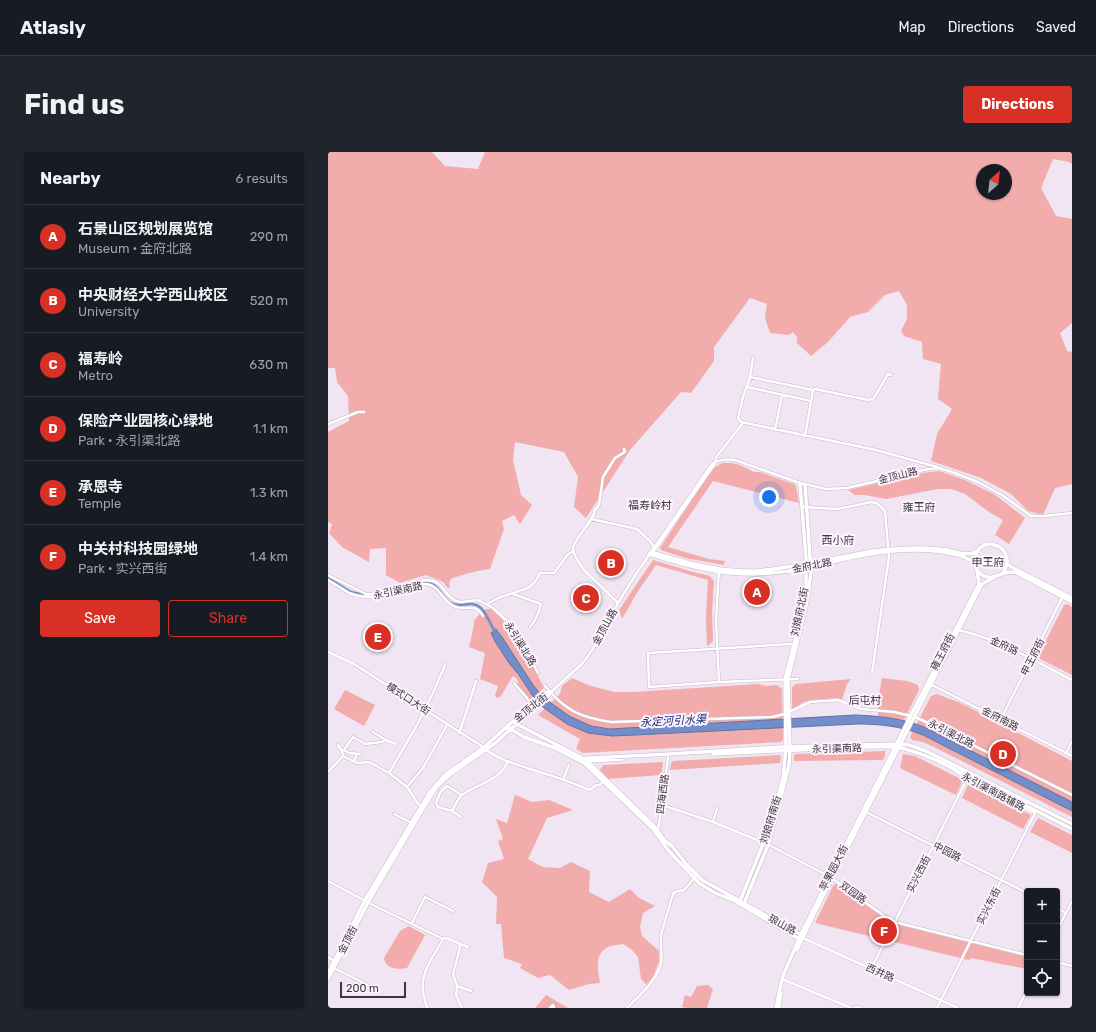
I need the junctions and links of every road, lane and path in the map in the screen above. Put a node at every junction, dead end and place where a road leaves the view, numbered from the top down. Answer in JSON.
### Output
{"nodes":[{"id":1,"x":753,"y":358,"type":"dead end"},
{"id":2,"x":891,"y":375,"type":"dead end"},
{"id":3,"x":750,"y":377,"type":"junction"},
{"id":4,"x":747,"y":387,"type":"dead end"},
{"id":5,"x":813,"y":390,"type":"junction"},
{"id":6,"x":782,"y":395,"type":"junction"},
{"id":7,"x":811,"y":401,"type":"junction"},
{"id":8,"x":364,"y":412,"type":"dead end"},
{"id":9,"x":743,"y":423,"type":"junction"},
{"id":10,"x":328,"y":424,"type":"edge"},
{"id":11,"x":775,"y":430,"type":"junction"},
{"id":12,"x":805,"y":436,"type":"junction"},
{"id":13,"x":624,"y":448,"type":"dead end"},
{"id":14,"x":716,"y":462,"type":"junction"},
{"id":15,"x":939,"y":468,"type":"junction"},
{"id":16,"x":802,"y":483,"type":"junction"},
{"id":17,"x":804,"y":508,"type":"junction"},
{"id":18,"x":1072,"y":513,"type":"edge"},
{"id":19,"x":591,"y":519,"type":"junction"},
{"id":20,"x":654,"y":547,"type":"junction"},
{"id":21,"x":889,"y":550,"type":"junction"},
{"id":22,"x":574,"y":551,"type":"junction"},
{"id":23,"x":977,"y":551,"type":"junction"},
{"id":24,"x":651,"y":553,"type":"junction"},
{"id":25,"x":974,"y":563,"type":"junction"},
{"id":26,"x":1007,"y":564,"type":"junction"},
{"id":27,"x":808,"y":566,"type":"junction"},
{"id":28,"x":977,"y":570,"type":"junction"},
{"id":29,"x":718,"y":571,"type":"junction"},
{"id":30,"x":1003,"y":573,"type":"junction"},
{"id":31,"x":328,"y":575,"type":"edge"},
{"id":32,"x":993,"y":578,"type":"junction"},
{"id":33,"x":328,"y":580,"type":"edge"},
{"id":34,"x":512,"y":594,"type":"junction"},
{"id":35,"x":1063,"y":595,"type":"junction"},
{"id":36,"x":1072,"y":598,"type":"edge"},
{"id":37,"x":1072,"y":602,"type":"edge"},
{"id":38,"x":618,"y":603,"type":"junction"},
{"id":39,"x":487,"y":604,"type":"junction"},
{"id":40,"x":483,"y":616,"type":"dead end"},
{"id":41,"x":530,"y":627,"type":"dead end"},
{"id":42,"x":957,"y":629,"type":"junction"},
{"id":43,"x":793,"y":645,"type":"junction"},
{"id":44,"x":717,"y":649,"type":"junction"},
{"id":45,"x":328,"y":652,"type":"edge"},
{"id":46,"x":1031,"y":659,"type":"junction"},
{"id":47,"x":445,"y":665,"type":"dead end"},
{"id":48,"x":538,"y":673,"type":"dead end"},
{"id":49,"x":872,"y":673,"type":"dead end"},
{"id":50,"x":787,"y":679,"type":"junction"},
{"id":51,"x":798,"y":679,"type":"dead end"},
{"id":52,"x":1072,"y":680,"type":"edge"},
{"id":53,"x":476,"y":681,"type":"dead end"},
{"id":54,"x":719,"y":682,"type":"junction"},
{"id":55,"x":514,"y":683,"type":"dead end"},
{"id":56,"x":930,"y":683,"type":"junction"},
{"id":57,"x":545,"y":686,"type":"dead end"},
{"id":58,"x":551,"y":692,"type":"junction"},
{"id":59,"x":534,"y":705,"type":"junction"},
{"id":60,"x":424,"y":710,"type":"junction"},
{"id":61,"x":787,"y":715,"type":"junction"},
{"id":62,"x":913,"y":717,"type":"junction"},
{"id":63,"x":1001,"y":719,"type":"junction"},
{"id":64,"x":514,"y":723,"type":"junction"},
{"id":65,"x":447,"y":725,"type":"junction"},
{"id":66,"x":509,"y":728,"type":"junction"},
{"id":67,"x":373,"y":732,"type":"dead end"},
{"id":68,"x":787,"y":732,"type":"joint"},
{"id":69,"x":459,"y":733,"type":"junction"},
{"id":70,"x":904,"y":734,"type":"joint"},
{"id":71,"x":386,"y":740,"type":"junction"},
{"id":72,"x":1072,"y":741,"type":"edge"},
{"id":73,"x":396,"y":744,"type":"dead end"},
{"id":74,"x":899,"y":744,"type":"junction"},
{"id":75,"x":338,"y":745,"type":"dead end"},
{"id":76,"x":788,"y":748,"type":"junction"},
{"id":77,"x":897,"y":748,"type":"junction"},
{"id":78,"x":485,"y":749,"type":"junction"},
{"id":79,"x":1066,"y":753,"type":"junction"},
{"id":80,"x":343,"y":756,"type":"junction"},
{"id":81,"x":893,"y":756,"type":"junction"},
{"id":82,"x":1072,"y":756,"type":"edge"},
{"id":83,"x":668,"y":757,"type":"junction"},
{"id":84,"x":354,"y":761,"type":"junction"},
{"id":85,"x":508,"y":761,"type":"junction"},
{"id":86,"x":585,"y":761,"type":"junction"},
{"id":87,"x":569,"y":765,"type":"dead end"},
{"id":88,"x":951,"y":767,"type":"junction"},
{"id":89,"x":328,"y":772,"type":"edge"},
{"id":90,"x":389,"y":773,"type":"junction"},
{"id":91,"x":563,"y":780,"type":"junction"},
{"id":92,"x":967,"y":780,"type":"junction"},
{"id":93,"x":603,"y":781,"type":"junction"},
{"id":94,"x":407,"y":786,"type":"junction"},
{"id":95,"x":1072,"y":794,"type":"edge"},
{"id":96,"x":462,"y":795,"type":"junction"},
{"id":97,"x":662,"y":805,"type":"junction"},
{"id":98,"x":423,"y":807,"type":"junction"},
{"id":99,"x":717,"y":808,"type":"dead end"},
{"id":100,"x":452,"y":811,"type":"junction"},
{"id":101,"x":1036,"y":811,"type":"junction"},
{"id":102,"x":866,"y":812,"type":"junction"},
{"id":103,"x":394,"y":814,"type":"dead end"},
{"id":104,"x":461,"y":817,"type":"dead end"},
{"id":105,"x":412,"y":822,"type":"junction"},
{"id":106,"x":713,"y":822,"type":"junction"},
{"id":107,"x":1072,"y":824,"type":"edge"},
{"id":108,"x":1072,"y":829,"type":"edge"},
{"id":109,"x":658,"y":830,"type":"junction"},
{"id":110,"x":766,"y":844,"type":"junction"},
{"id":111,"x":933,"y":846,"type":"junction"},
{"id":112,"x":696,"y":877,"type":"junction"},
{"id":113,"x":831,"y":878,"type":"junction"},
{"id":114,"x":1002,"y":880,"type":"junction"},
{"id":115,"x":328,"y":881,"type":"edge"},
{"id":116,"x":1024,"y":891,"type":"edge"},
{"id":117,"x":366,"y":901,"type":"junction"},
{"id":118,"x":1072,"y":901,"type":"edge"},
{"id":119,"x":742,"y":904,"type":"junction"},
{"id":120,"x":1060,"y":910,"type":"edge"},
{"id":121,"x":453,"y":911,"type":"dead end"},
{"id":122,"x":1066,"y":913,"type":"junction"},
{"id":123,"x":895,"y":922,"type":"junction"},
{"id":124,"x":412,"y":923,"type":"junction"},
{"id":125,"x":1060,"y":925,"type":"edge"},
{"id":126,"x":801,"y":938,"type":"junction"},
{"id":127,"x":443,"y":939,"type":"junction"},
{"id":128,"x":971,"y":941,"type":"junction"},
{"id":129,"x":461,"y":944,"type":"junction"},
{"id":130,"x":468,"y":947,"type":"dead end"},
{"id":131,"x":1024,"y":954,"type":"edge"},
{"id":132,"x":328,"y":957,"type":"edge"},
{"id":133,"x":334,"y":961,"type":"junction"},
{"id":134,"x":1060,"y":963,"type":"edge"},
{"id":135,"x":1072,"y":966,"type":"edge"},
{"id":136,"x":334,"y":968,"type":"junction"},
{"id":137,"x":871,"y":969,"type":"junction"},
{"id":138,"x":328,"y":973,"type":"edge"},
{"id":139,"x":328,"y":979,"type":"edge"},
{"id":140,"x":783,"y":980,"type":"junction"},
{"id":141,"x":368,"y":985,"type":"dead end"},
{"id":142,"x":458,"y":986,"type":"junction"},
{"id":143,"x":471,"y":991,"type":"dead end"},
{"id":144,"x":1024,"y":996,"type":"edge"},
{"id":145,"x":940,"y":1000,"type":"junction"},
{"id":146,"x":427,"y":1008,"type":"edge"},
{"id":147,"x":462,"y":1008,"type":"edge"},
{"id":148,"x":550,"y":1008,"type":"edge"},
{"id":149,"x":554,"y":1008,"type":"edge"},
{"id":150,"x":627,"y":1008,"type":"edge"},
{"id":151,"x":777,"y":1008,"type":"edge"},
{"id":152,"x":851,"y":1008,"type":"edge"},
{"id":153,"x":854,"y":1008,"type":"edge"},
{"id":154,"x":861,"y":1008,"type":"edge"},
{"id":155,"x":936,"y":1008,"type":"edge"},
{"id":156,"x":958,"y":1008,"type":"edge"},
{"id":157,"x":1018,"y":1008,"type":"edge"}],
"edges":[{"from":1,"to":3,"type":"street"},
{"from":2,"to":5,"type":"street"},
{"from":3,"to":5,"type":"street"},
{"from":3,"to":9,"type":"street"},
{"from":4,"to":6,"type":"street"},
{"from":5,"to":7,"type":"street"},
{"from":6,"to":7,"type":"street"},
{"from":6,"to":11,"type":"street"},
{"from":7,"to":12,"type":"street"},
{"from":8,"to":10,"type":"street"},
{"from":9,"to":11,"type":"street"},
{"from":9,"to":14,"type":"street"},
{"from":11,"to":12,"type":"street"},
{"from":12,"to":15,"type":"street"},
{"from":13,"to":19,"type":"street"},
{"from":14,"to":16,"type":"street","name":"金顶山路"},
{"from":14,"to":20,"type":"street","name":"金顶山路"},
{"from":14,"to":24,"type":"street","name":"金顶山路"},
{"from":15,"to":16,"type":"street","name":"金顶山路"},
{"from":15,"to":18,"type":"street","name":"金顶山路"},
{"from":16,"to":17,"type":"main road","name":"刘娘府北街"},
{"from":17,"to":21,"type":"street"},
{"from":17,"to":27,"type":"main road","name":"刘娘府北街"},
{"from":19,"to":20,"type":"street"},
{"from":19,"to":22,"type":"street"},
{"from":20,"to":24,"type":"street","name":"金顶山路"},
{"from":21,"to":23,"type":"main road","name":"金府北路"},
{"from":21,"to":25,"type":"main road","name":"金府北路"},
{"from":21,"to":27,"type":"main road","name":"金府北路"},
{"from":21,"to":49,"type":"street"},
{"from":22,"to":34,"type":"street"},
{"from":22,"to":38,"type":"street"},
{"from":23,"to":25,"type":"main road"},
{"from":23,"to":26,"type":"main road"},
{"from":24,"to":29,"type":"main road","name":"金府北路"},
{"from":24,"to":38,"type":"street","name":"金顶山路"},
{"from":25,"to":28,"type":"main road"},
{"from":26,"to":30,"type":"main road"},
{"from":26,"to":35,"type":"main road"},
{"from":27,"to":29,"type":"main road","name":"金府北路"},
{"from":27,"to":43,"type":"main road","name":"刘娘府北街"},
{"from":27,"to":50,"type":"main road","name":"刘娘府北街"},
{"from":28,"to":32,"type":"main road"},
{"from":28,"to":42,"type":"main road","name":"雍王府街"},
{"from":29,"to":44,"type":"street"},
{"from":30,"to":32,"type":"main road"},
{"from":30,"to":35,"type":"main road"},
{"from":31,"to":39,"type":"street"},
{"from":32,"to":42,"type":"main road","name":"雍王府街"},
{"from":33,"to":40,"type":"street","name":"永引渠南路"},
{"from":34,"to":39,"type":"street"},
{"from":34,"to":41,"type":"street"},
{"from":35,"to":36,"type":"main road"},
{"from":35,"to":37,"type":"main road"},
{"from":35,"to":46,"type":"street","name":"申王府街"},
{"from":38,"to":58,"type":"street","name":"金顶山路"},
{"from":39,"to":48,"type":"street","name":"永引渠北路"},
{"from":42,"to":46,"type":"street","name":"金府路"},
{"from":42,"to":56,"type":"main road","name":"雍王府街"},
{"from":43,"to":44,"type":"street"},
{"from":43,"to":50,"type":"main road","name":"刘娘府北街"},
{"from":44,"to":54,"type":"street"},
{"from":44,"to":54,"type":"street"},
{"from":45,"to":60,"type":"street","name":"模式口大街"},
{"from":46,"to":52,"type":"street","name":"金府路"},
{"from":46,"to":63,"type":"street","name":"申王府街"},
{"from":47,"to":60,"type":"street"},
{"from":50,"to":51,"type":"street"},
{"from":50,"to":54,"type":"street"},
{"from":50,"to":61,"type":"main road","name":"刘娘府北街"},
{"from":53,"to":69,"type":"street"},
{"from":55,"to":59,"type":"street"},
{"from":56,"to":62,"type":"main road","name":"雍王府街"},
{"from":56,"to":63,"type":"street","name":"金府南路"},
{"from":57,"to":58,"type":"street","name":"永引渠北路"},
{"from":58,"to":59,"type":"main road","name":"金顶北街"},
{"from":58,"to":61,"type":"street","name":"永引渠北路"},
{"from":59,"to":64,"type":"main road","name":"金顶北街"},
{"from":60,"to":65,"type":"street","name":"模式口大街"},
{"from":60,"to":90,"type":"street"},
{"from":61,"to":62,"type":"street","name":"永引渠北路"},
{"from":61,"to":68,"type":"main road","name":"刘娘府北街"},
{"from":62,"to":70,"type":"main road","name":"雍王府街"},
{"from":62,"to":95,"type":"street","name":"永引渠北路"},
{"from":63,"to":79,"type":"street","name":"金府南路"},
{"from":64,"to":66,"type":"main road","name":"金顶北街"},
{"from":64,"to":86,"type":"main road"},
{"from":65,"to":69,"type":"street","name":"模式口大街"},
{"from":65,"to":94,"type":"street"},
{"from":66,"to":78,"type":"main road","name":"金顶北街"},
{"from":66,"to":86,"type":"main road"},
{"from":67,"to":71,"type":"street"},
{"from":68,"to":76,"type":"main road","name":"刘娘府南街"},
{"from":69,"to":78,"type":"street","name":"模式口大街"},
{"from":70,"to":74,"type":"main road","name":"苹果园大街"},
{"from":71,"to":73,"type":"street"},
{"from":71,"to":84,"type":"street"},
{"from":72,"to":79,"type":"street"},
{"from":74,"to":76,"type":"main road","name":"永引渠南路"},
{"from":74,"to":77,"type":"main road","name":"苹果园大街"},
{"from":74,"to":107,"type":"main road","name":"永引渠南路"},
{"from":75,"to":80,"type":"street"},
{"from":76,"to":77,"type":"main road","name":"永引渠南路"},
{"from":76,"to":83,"type":"main road","name":"永引渠南路"},
{"from":76,"to":86,"type":"main road","name":"永引渠南路"},
{"from":76,"to":110,"type":"main road","name":"刘娘府南街"},
{"from":77,"to":81,"type":"main road","name":"苹果园大街"},
{"from":77,"to":88,"type":"main road","name":"永引渠南路"},
{"from":78,"to":85,"type":"street","name":"模式口大街"},
{"from":78,"to":98,"type":"main road","name":"金顶北街"},
{"from":79,"to":82,"type":"street","name":"金府南路"},
{"from":80,"to":84,"type":"street"},
{"from":80,"to":89,"type":"street"},
{"from":81,"to":102,"type":"main road","name":"苹果园大街"},
{"from":81,"to":113,"type":"main road","name":"苹果园大街"},
{"from":83,"to":86,"type":"main road","name":"永引渠南路"},
{"from":83,"to":97,"type":"street","name":"四海西路"},
{"from":84,"to":90,"type":"street"},
{"from":85,"to":91,"type":"street","name":"模式口大街"},
{"from":85,"to":96,"type":"street"},
{"from":86,"to":93,"type":"main road","name":"琅山路"},
{"from":86,"to":109,"type":"main road","name":"琅山路"},
{"from":87,"to":91,"type":"street"},
{"from":88,"to":92,"type":"street","name":"永引渠南路辅路"},
{"from":88,"to":101,"type":"main road","name":"永引渠南路"},
{"from":90,"to":94,"type":"street"},
{"from":91,"to":93,"type":"street","name":"模式口大街"},
{"from":92,"to":101,"type":"street","name":"永引渠南路辅路"},
{"from":92,"to":111,"type":"street","name":"实兴西街"},
{"from":93,"to":112,"type":"main road","name":"琅山路"},
{"from":94,"to":98,"type":"street"},
{"from":96,"to":100,"type":"street"},
{"from":96,"to":100,"type":"street"},
{"from":97,"to":106,"type":"street","name":"双园路"},
{"from":97,"to":109,"type":"street","name":"四海西路"},
{"from":98,"to":105,"type":"main road","name":"金顶北街"},
{"from":98,"to":117,"type":"main road","name":"金顶北街"},
{"from":99,"to":106,"type":"street"},
{"from":100,"to":104,"type":"street"},
{"from":101,"to":108,"type":"main road","name":"永引渠南路"},
{"from":101,"to":114,"type":"street","name":"实兴东街"},
{"from":102,"to":111,"type":"street","name":"中园路"},
{"from":102,"to":113,"type":"main road","name":"苹果园大街"},
{"from":103,"to":105,"type":"street"},
{"from":105,"to":117,"type":"main road","name":"金顶北街"},
{"from":106,"to":110,"type":"street","name":"双园路"},
{"from":109,"to":112,"type":"main road","name":"琅山路"},
{"from":110,"to":113,"type":"street","name":"双园路"},
{"from":110,"to":119,"type":"main road","name":"刘娘府南街"},
{"from":111,"to":114,"type":"street","name":"中园路"},
{"from":111,"to":123,"type":"street","name":"实兴西街"},
{"from":112,"to":119,"type":"main road","name":"琅山路"},
{"from":112,"to":150,"type":"street"},
{"from":113,"to":123,"type":"street","name":"双园路"},
{"from":113,"to":126,"type":"main road","name":"苹果园大街"},
{"from":114,"to":116,"type":"street","name":"中园路"},
{"from":114,"to":128,"type":"street","name":"实兴东街"},
{"from":115,"to":117,"type":"street"},
{"from":117,"to":124,"type":"street"},
{"from":117,"to":133,"type":"main road","name":"金顶街"},
{"from":117,"to":136,"type":"main road","name":"金顶街"},
{"from":118,"to":122,"type":"street"},
{"from":119,"to":126,"type":"main road","name":"琅山路"},
{"from":120,"to":122,"type":"street"},
{"from":121,"to":124,"type":"street"},
{"from":122,"to":125,"type":"street"},
{"from":123,"to":128,"type":"street","name":"双园路"},
{"from":123,"to":137,"type":"street","name":"实兴西街"},
{"from":124,"to":127,"type":"street"},
{"from":126,"to":137,"type":"street","name":"西井路"},
{"from":126,"to":140,"type":"main road","name":"苹果园大街"},
{"from":127,"to":129,"type":"street"},
{"from":127,"to":146,"type":"street"},
{"from":128,"to":131,"type":"street","name":"双园路"},
{"from":128,"to":145,"type":"street","name":"实兴东街"},
{"from":129,"to":130,"type":"street"},
{"from":129,"to":142,"type":"street"},
{"from":132,"to":133,"type":"street"},
{"from":133,"to":138,"type":"main road","name":"金顶街"},
{"from":134,"to":135,"type":"street"},
{"from":136,"to":139,"type":"main road","name":"金顶街"},
{"from":136,"to":141,"type":"street"},
{"from":137,"to":145,"type":"street","name":"西井路"},
{"from":140,"to":151,"type":"main road","name":"苹果园大街"},
{"from":140,"to":152,"type":"street"},
{"from":142,"to":143,"type":"street"},
{"from":142,"to":147,"type":"street"},
{"from":144,"to":157,"type":"street"},
{"from":145,"to":155,"type":"street","name":"实兴东街"},
{"from":145,"to":156,"type":"street","name":"西井路"},
{"from":148,"to":149,"type":"street"},
{"from":153,"to":154,"type":"street"}]}
